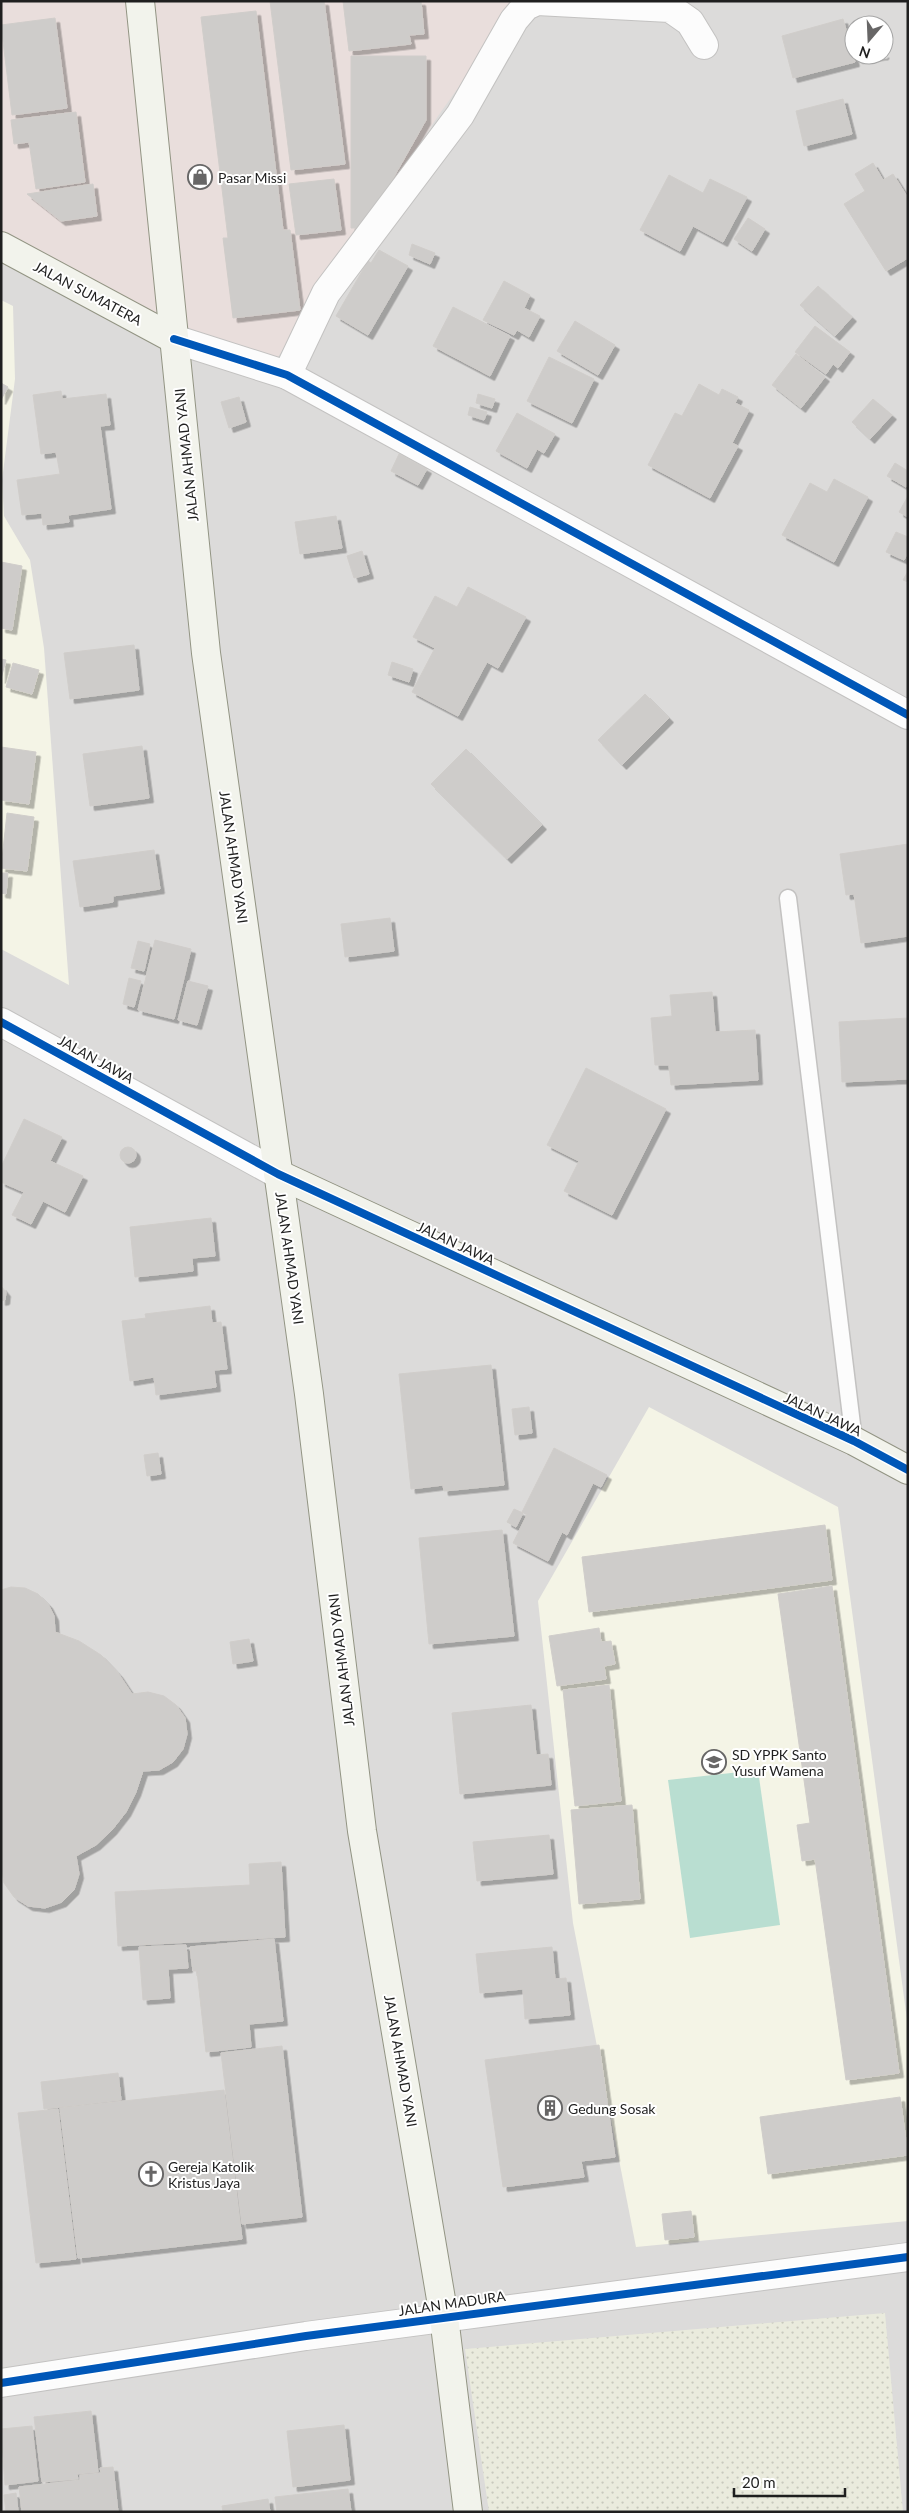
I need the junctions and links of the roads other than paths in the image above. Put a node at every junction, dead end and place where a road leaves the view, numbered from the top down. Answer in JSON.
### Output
{"nodes":[{"id":1,"x":140,"y":1,"type":"edge"},
{"id":2,"x":704,"y":44,"type":"dead end"},
{"id":3,"x":1,"y":246,"type":"edge"},
{"id":4,"x":174,"y":339,"type":"junction"},
{"id":5,"x":287,"y":375,"type":"junction"},
{"id":6,"x":908,"y":715,"type":"edge"},
{"id":7,"x":788,"y":898,"type":"dead end"},
{"id":8,"x":1,"y":1022,"type":"edge"},
{"id":9,"x":278,"y":1174,"type":"junction"},
{"id":10,"x":854,"y":1442,"type":"junction"},
{"id":11,"x":908,"y":1470,"type":"edge"},
{"id":12,"x":908,"y":2257,"type":"edge"},
{"id":13,"x":444,"y":2317,"type":"junction"},
{"id":14,"x":1,"y":2383,"type":"edge"},
{"id":15,"x":468,"y":2512,"type":"edge"}],
"edges":[{"from":1,"to":4,"type":"main road","name":"JALAN AHMAD YANI"},
{"from":2,"to":5,"type":"street"},
{"from":3,"to":4,"type":"main road","name":"JALAN SUMATERA"},
{"from":4,"to":5,"type":"street"},
{"from":4,"to":9,"type":"main road","name":"JALAN AHMAD YANI"},
{"from":5,"to":6,"type":"street"},
{"from":7,"to":10,"type":"lane"},
{"from":8,"to":9,"type":"street","name":"JALAN JAWA"},
{"from":9,"to":10,"type":"main road","name":"JALAN JAWA"},
{"from":9,"to":13,"type":"main road","name":"JALAN AHMAD YANI"},
{"from":10,"to":11,"type":"main road","name":"JALAN JAWA"},
{"from":12,"to":13,"type":"street","name":"JALAN MADURA"},
{"from":13,"to":14,"type":"street","name":"JALAN MADURA"},
{"from":13,"to":15,"type":"main road","name":"JALAN AHMAD YANI"}]}
